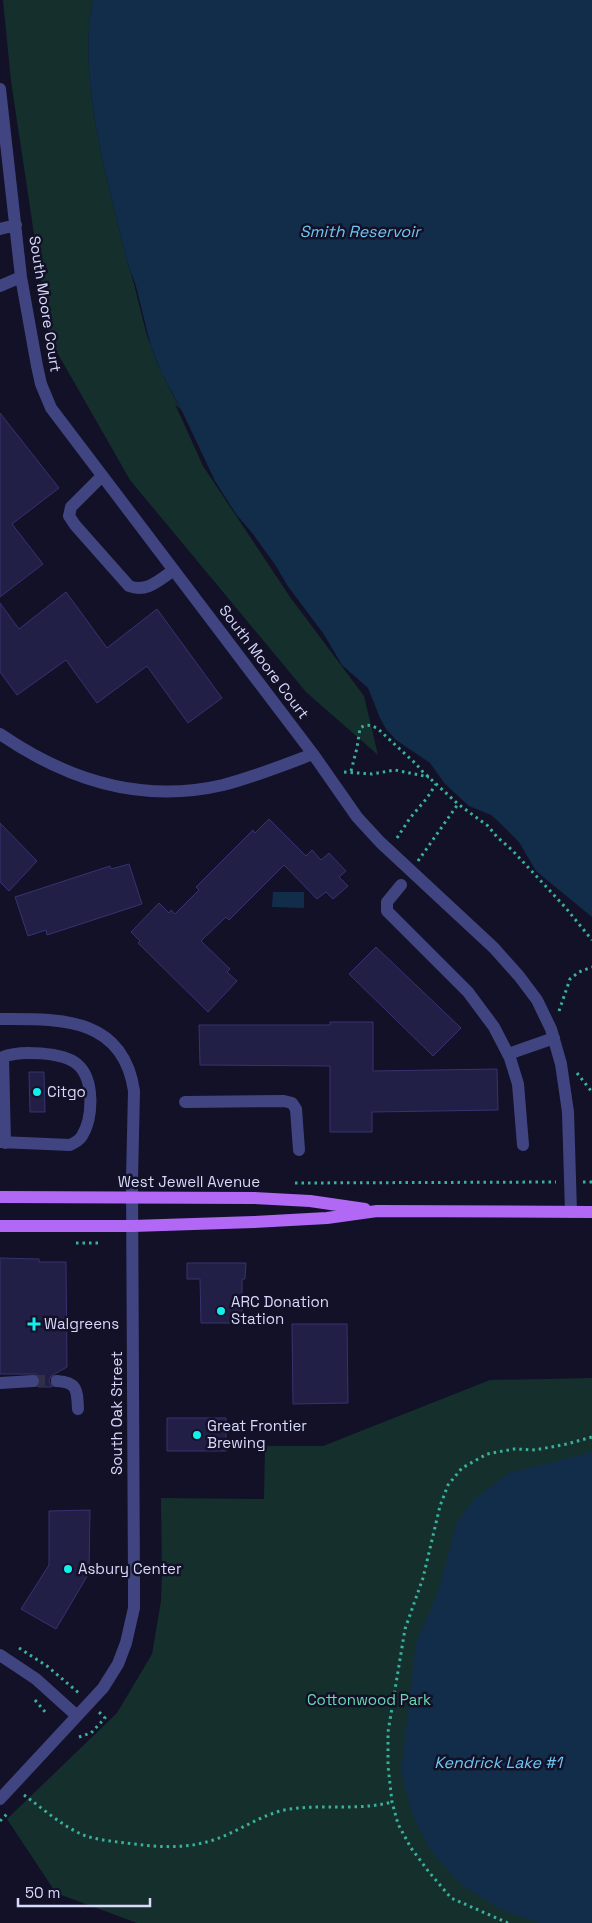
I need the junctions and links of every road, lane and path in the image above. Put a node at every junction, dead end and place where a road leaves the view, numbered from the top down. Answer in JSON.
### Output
{"nodes":[{"id":1,"x":0,"y":89,"type":"edge"},
{"id":2,"x":3,"y":144,"type":"edge"},
{"id":3,"x":16,"y":225,"type":"junction"},
{"id":4,"x":0,"y":229,"type":"edge"},
{"id":5,"x":21,"y":277,"type":"junction"},
{"id":6,"x":0,"y":286,"type":"edge"},
{"id":7,"x":102,"y":476,"type":"junction"},
{"id":8,"x":174,"y":570,"type":"junction"},
{"id":9,"x":0,"y":734,"type":"edge"},
{"id":10,"x":313,"y":754,"type":"junction"},
{"id":11,"x":350,"y":772,"type":"junction"},
{"id":12,"x":327,"y":773,"type":"junction"},
{"id":13,"x":429,"y":777,"type":"junction"},
{"id":14,"x":436,"y":784,"type":"junction"},
{"id":15,"x":458,"y":804,"type":"junction"},
{"id":16,"x":387,"y":848,"type":"junction"},
{"id":17,"x":411,"y":871,"type":"junction"},
{"id":18,"x":401,"y":885,"type":"dead end"},
{"id":19,"x":592,"y":940,"type":"edge"},
{"id":20,"x":592,"y":967,"type":"edge"},
{"id":21,"x":0,"y":1019,"type":"edge"},
{"id":22,"x":553,"y":1033,"type":"junction"},
{"id":23,"x":508,"y":1054,"type":"junction"},
{"id":24,"x":185,"y":1102,"type":"dead end"},
{"id":25,"x":2,"y":1142,"type":"edge"},
{"id":26,"x":523,"y":1145,"type":"dead end"},
{"id":27,"x":299,"y":1150,"type":"dead end"},
{"id":28,"x":540,"y":1182,"type":"dead end"},
{"id":29,"x":293,"y":1183,"type":"dead end"},
{"id":30,"x":0,"y":1197,"type":"edge"},
{"id":31,"x":132,"y":1198,"type":"junction"},
{"id":32,"x":377,"y":1211,"type":"junction"},
{"id":33,"x":571,"y":1212,"type":"junction"},
{"id":34,"x":592,"y":1212,"type":"edge"},
{"id":35,"x":0,"y":1226,"type":"edge"},
{"id":36,"x":133,"y":1226,"type":"junction"},
{"id":37,"x":34,"y":1381,"type":"tunnel mouth"},
{"id":38,"x":57,"y":1381,"type":"tunnel mouth"},
{"id":39,"x":0,"y":1384,"type":"edge"},
{"id":40,"x":78,"y":1409,"type":"dead end"},
{"id":41,"x":592,"y":1437,"type":"edge"},
{"id":42,"x":0,"y":1655,"type":"edge"},
{"id":43,"x":34,"y":1699,"type":"dead end"},
{"id":44,"x":46,"y":1712,"type":"dead end"},
{"id":45,"x":78,"y":1716,"type":"junction"},
{"id":46,"x":24,"y":1795,"type":"dead end"},
{"id":47,"x":0,"y":1799,"type":"edge"},
{"id":48,"x":392,"y":1802,"type":"junction"},
{"id":49,"x":508,"y":1923,"type":"edge"}],
"edges":[{"from":1,"to":2,"type":"street","name":"South Moore Court"},
{"from":2,"to":3,"type":"street","name":"South Moore Court"},
{"from":3,"to":4,"type":"street"},
{"from":3,"to":5,"type":"street","name":"South Moore Court"},
{"from":5,"to":6,"type":"street"},
{"from":5,"to":7,"type":"street","name":"South Moore Court"},
{"from":7,"to":8,"type":"street","name":"South Moore Court"},
{"from":7,"to":8,"type":"street"},
{"from":8,"to":10,"type":"street","name":"South Moore Court"},
{"from":9,"to":10,"type":"street"},
{"from":10,"to":12,"type":"street","name":"South Moore Court"},
{"from":11,"to":12,"type":"path"},
{"from":11,"to":13,"type":"path"},
{"from":11,"to":13,"type":"path"},
{"from":12,"to":16,"type":"street","name":"South Moore Court"},
{"from":13,"to":14,"type":"path"},
{"from":14,"to":15,"type":"path"},
{"from":14,"to":16,"type":"path"},
{"from":15,"to":17,"type":"path"},
{"from":15,"to":19,"type":"path"},
{"from":16,"to":17,"type":"street","name":"South Moore Court"},
{"from":17,"to":22,"type":"street","name":"South Moore Court"},
{"from":18,"to":23,"type":"street"},
{"from":20,"to":22,"type":"path"},
{"from":21,"to":31,"type":"street","name":"South Oak Street"},
{"from":22,"to":23,"type":"street"},
{"from":22,"to":33,"type":"street","name":"South Moore Court"},
{"from":23,"to":26,"type":"street"},
{"from":24,"to":27,"type":"street"},
{"from":25,"to":25,"type":"street"},
{"from":28,"to":29,"type":"path"},
{"from":30,"to":31,"type":"main road","name":"West Jewell Avenue"},
{"from":31,"to":32,"type":"main road","name":"West Jewell Avenue"},
{"from":31,"to":36,"type":"street","name":"South Oak Street"},
{"from":32,"to":33,"type":"main road","name":"West Jewell Avenue"},
{"from":32,"to":36,"type":"main road","name":"West Jewell Avenue"},
{"from":33,"to":34,"type":"main road","name":"West Jewell Avenue"},
{"from":35,"to":36,"type":"main road","name":"West Jewell Avenue"},
{"from":36,"to":45,"type":"street","name":"South Oak Street"},
{"from":37,"to":39,"type":"street"},
{"from":38,"to":40,"type":"street"},
{"from":41,"to":48,"type":"path"},
{"from":42,"to":45,"type":"street"},
{"from":43,"to":44,"type":"path"},
{"from":45,"to":47,"type":"street","name":"South Oak Street"},
{"from":46,"to":48,"type":"path"},
{"from":48,"to":49,"type":"path"}]}
